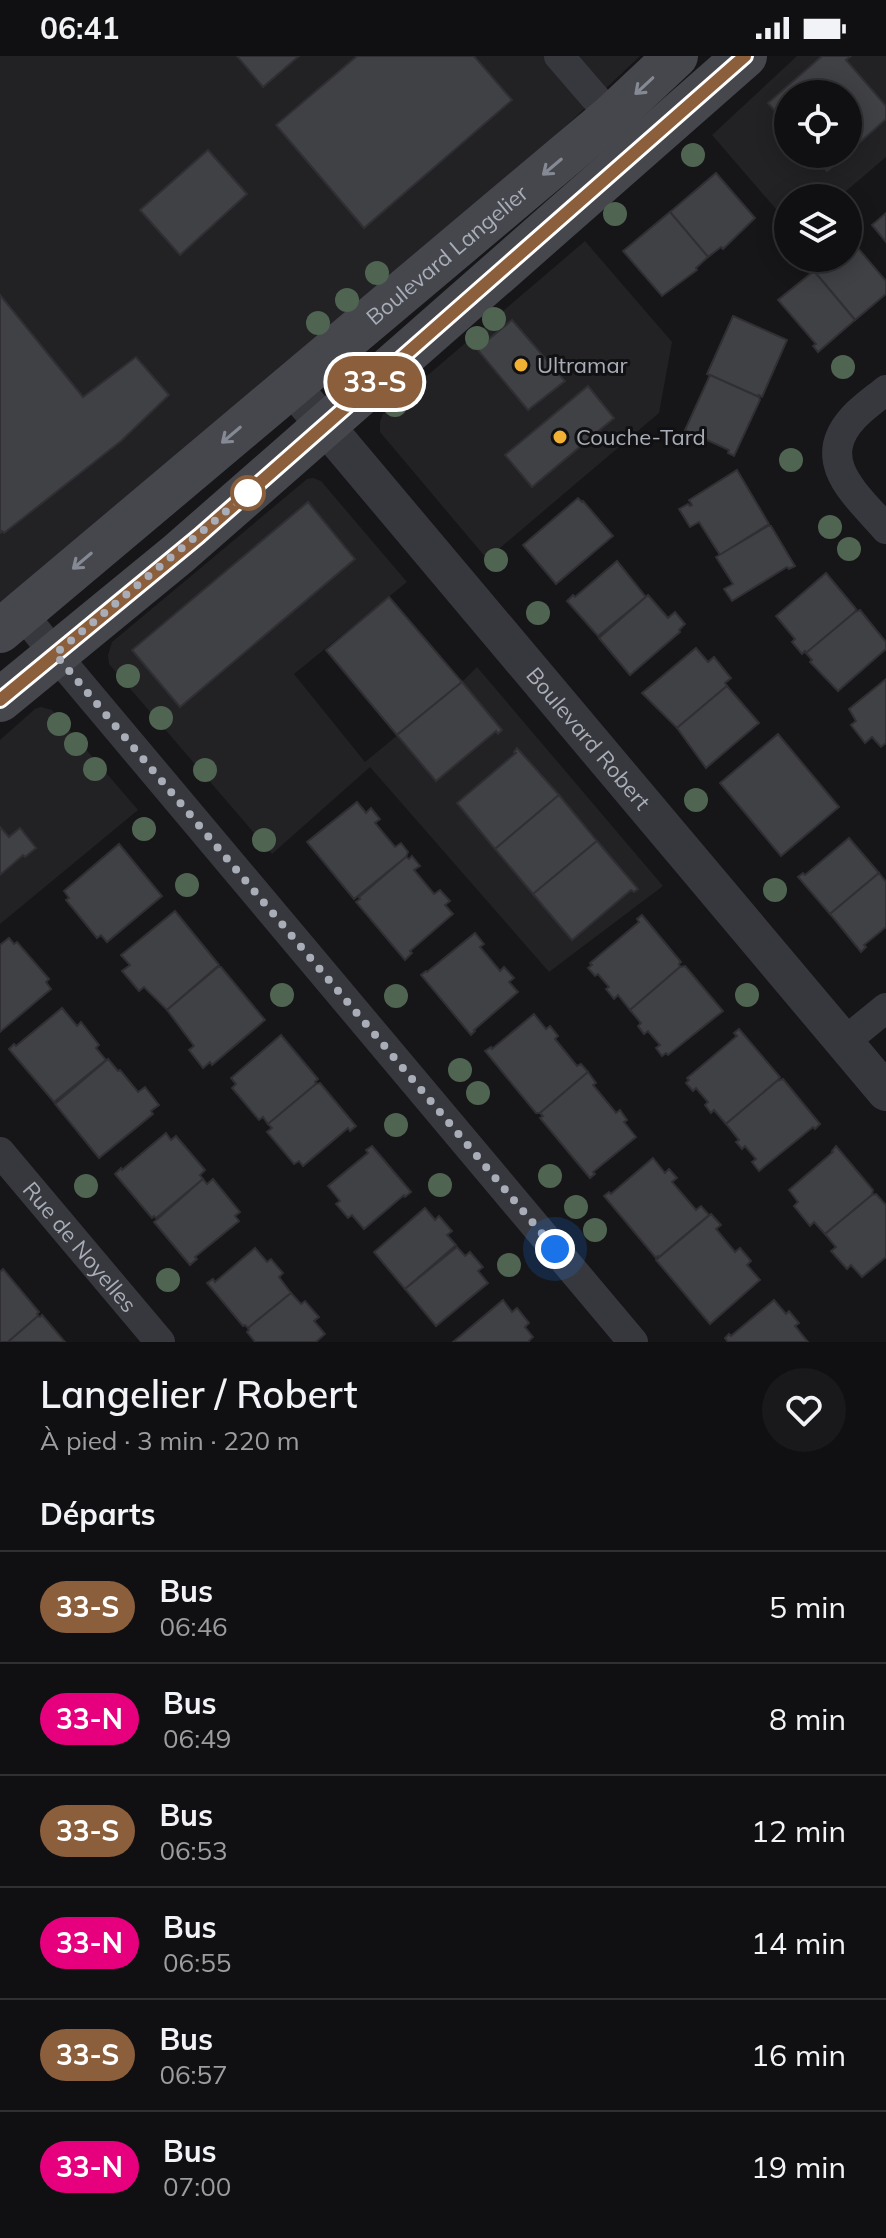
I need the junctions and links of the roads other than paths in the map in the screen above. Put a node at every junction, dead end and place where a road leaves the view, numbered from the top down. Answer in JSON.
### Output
{"nodes":[{"id":1,"x":559,"y":56,"type":"edge"},
{"id":2,"x":676,"y":56,"type":"edge"},
{"id":3,"x":745,"y":56,"type":"edge"},
{"id":4,"x":612,"y":116,"type":"junction"},
{"id":5,"x":639,"y":150,"type":"junction"},
{"id":6,"x":291,"y":385,"type":"junction"},
{"id":7,"x":886,"y":390,"type":"edge"},
{"id":8,"x":325,"y":426,"type":"junction"},
{"id":9,"x":141,"y":510,"type":"junction"},
{"id":10,"x":886,"y":529,"type":"edge"},
{"id":11,"x":178,"y":554,"type":"junction"},
{"id":12,"x":11,"y":621,"type":"edge"},
{"id":13,"x":55,"y":654,"type":"junction"},
{"id":14,"x":0,"y":700,"type":"edge"},
{"id":15,"x":886,"y":1008,"type":"edge"},
{"id":16,"x":844,"y":1042,"type":"junction"},
{"id":17,"x":886,"y":1092,"type":"edge"},
{"id":18,"x":0,"y":1152,"type":"edge"},
{"id":19,"x":160,"y":1342,"type":"edge"},
{"id":20,"x":633,"y":1342,"type":"edge"}],
"edges":[{"from":1,"to":4,"type":"street"},
{"from":2,"to":4,"type":"main road","name":"Boulevard Langelier","one_way":true},
{"from":3,"to":5,"type":"main road","name":"Boulevard Langelier"},
{"from":4,"to":5,"type":"street"},
{"from":4,"to":6,"type":"main road","name":"Boulevard Langelier","one_way":true},
{"from":5,"to":8,"type":"main road","name":"Boulevard Langelier"},
{"from":6,"to":8,"type":"street","name":"Boulevard Robert"},
{"from":6,"to":9,"type":"main road","name":"Boulevard Langelier","one_way":true},
{"from":7,"to":10,"type":"street"},
{"from":8,"to":11,"type":"main road","name":"Boulevard Langelier"},
{"from":8,"to":16,"type":"street","name":"Boulevard Robert"},
{"from":9,"to":11,"type":"main road"},
{"from":9,"to":12,"type":"main road","name":"Boulevard Langelier","one_way":true},
{"from":11,"to":13,"type":"main road","name":"Boulevard Langelier"},
{"from":12,"to":13,"type":"street"},
{"from":13,"to":14,"type":"main road","name":"Boulevard Langelier"},
{"from":13,"to":20,"type":"street"},
{"from":15,"to":16,"type":"street"},
{"from":16,"to":17,"type":"street","name":"Boulevard Robert"},
{"from":18,"to":19,"type":"street","name":"Rue de Noyelles"}]}
